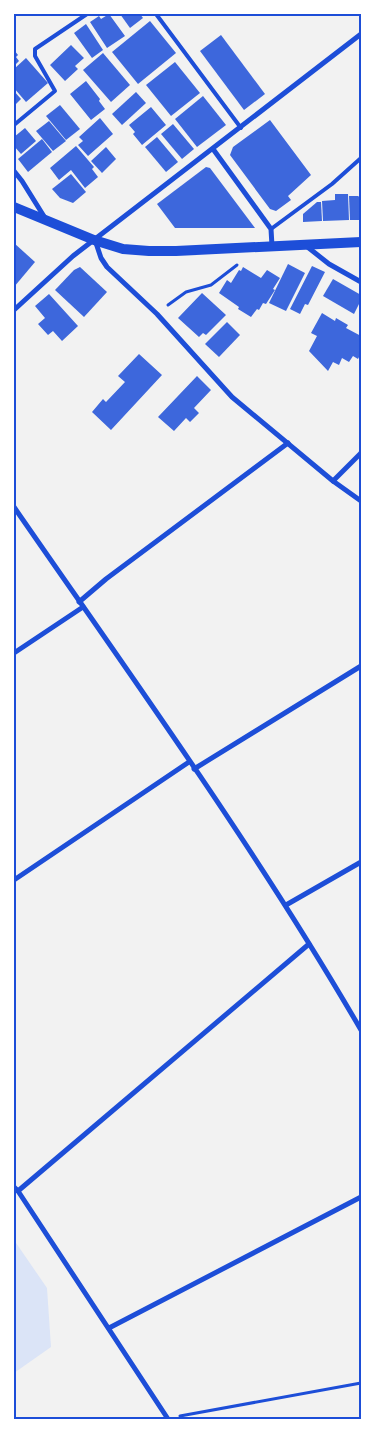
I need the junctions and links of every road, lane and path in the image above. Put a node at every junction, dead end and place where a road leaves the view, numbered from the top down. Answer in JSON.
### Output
{"nodes":[{"id":1,"x":87,"y":14,"type":"edge"},
{"id":2,"x":156,"y":14,"type":"edge"},
{"id":3,"x":361,"y":34,"type":"edge"},
{"id":4,"x":14,"y":126,"type":"edge"},
{"id":5,"x":241,"y":128,"type":"junction"},
{"id":6,"x":213,"y":149,"type":"junction"},
{"id":7,"x":361,"y":158,"type":"edge"},
{"id":8,"x":14,"y":171,"type":"edge"},
{"id":9,"x":14,"y":207,"type":"edge"},
{"id":10,"x":47,"y":221,"type":"junction"},
{"id":11,"x":272,"y":229,"type":"junction"},
{"id":12,"x":94,"y":240,"type":"junction"},
{"id":13,"x":361,"y":242,"type":"edge"},
{"id":14,"x":304,"y":244,"type":"junction"},
{"id":15,"x":272,"y":246,"type":"junction"},
{"id":16,"x":238,"y":264,"type":"dead end"},
{"id":17,"x":361,"y":282,"type":"edge"},
{"id":18,"x":14,"y":310,"type":"edge"},
{"id":19,"x":157,"y":314,"type":"junction"},
{"id":20,"x":288,"y":443,"type":"junction"},
{"id":21,"x":361,"y":454,"type":"edge"},
{"id":22,"x":334,"y":480,"type":"junction"},
{"id":23,"x":361,"y":501,"type":"edge"},
{"id":24,"x":14,"y":507,"type":"edge"},
{"id":25,"x":81,"y":604,"type":"junction"},
{"id":26,"x":14,"y":653,"type":"edge"},
{"id":27,"x":361,"y":666,"type":"edge"},
{"id":28,"x":189,"y":762,"type":"junction"},
{"id":29,"x":194,"y":769,"type":"junction"},
{"id":30,"x":361,"y":862,"type":"edge"},
{"id":31,"x":14,"y":880,"type":"edge"},
{"id":32,"x":286,"y":905,"type":"junction"},
{"id":33,"x":309,"y":944,"type":"junction"},
{"id":34,"x":361,"y":1029,"type":"edge"},
{"id":35,"x":16,"y":1189,"type":"edge"},
{"id":36,"x":361,"y":1197,"type":"edge"},
{"id":37,"x":108,"y":1328,"type":"junction"},
{"id":38,"x":361,"y":1383,"type":"edge"},
{"id":39,"x":168,"y":1419,"type":"edge"},
{"id":40,"x":181,"y":1419,"type":"edge"}],
"edges":[{"from":1,"to":4,"type":"lane"},
{"from":2,"to":5,"type":"lane"},
{"from":3,"to":5,"type":"street"},
{"from":5,"to":6,"type":"street"},
{"from":6,"to":11,"type":"street"},
{"from":6,"to":12,"type":"street"},
{"from":7,"to":11,"type":"lane"},
{"from":8,"to":10,"type":"street"},
{"from":9,"to":10,"type":"main road"},
{"from":10,"to":12,"type":"main road"},
{"from":11,"to":15,"type":"street"},
{"from":12,"to":15,"type":"main road"},
{"from":12,"to":18,"type":"street"},
{"from":12,"to":19,"type":"street"},
{"from":13,"to":14,"type":"main road"},
{"from":14,"to":15,"type":"main road"},
{"from":14,"to":17,"type":"street"},
{"from":16,"to":19,"type":"path"},
{"from":19,"to":20,"type":"street"},
{"from":20,"to":22,"type":"street"},
{"from":20,"to":25,"type":"street"},
{"from":21,"to":22,"type":"street"},
{"from":22,"to":23,"type":"street"},
{"from":24,"to":25,"type":"street"},
{"from":25,"to":26,"type":"street"},
{"from":25,"to":28,"type":"street"},
{"from":27,"to":29,"type":"street"},
{"from":28,"to":29,"type":"street"},
{"from":28,"to":31,"type":"street"},
{"from":29,"to":32,"type":"street"},
{"from":30,"to":32,"type":"street"},
{"from":32,"to":33,"type":"street"},
{"from":33,"to":34,"type":"street"},
{"from":33,"to":35,"type":"street"},
{"from":35,"to":37,"type":"street"},
{"from":36,"to":37,"type":"street"},
{"from":37,"to":39,"type":"street"},
{"from":38,"to":40,"type":"path"}]}
